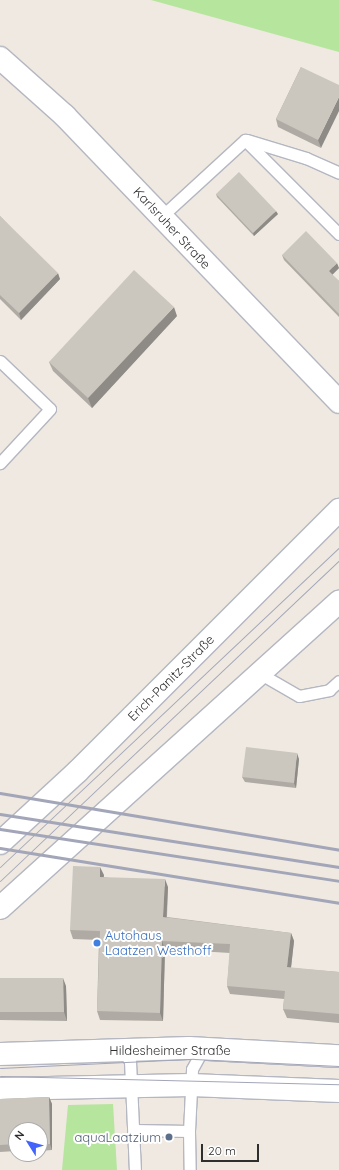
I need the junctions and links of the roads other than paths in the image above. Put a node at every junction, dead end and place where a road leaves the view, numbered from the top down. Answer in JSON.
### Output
{"nodes":[{"id":1,"x":0,"y":58,"type":"edge"},
{"id":2,"x":245,"y":140,"type":"junction"},
{"id":3,"x":339,"y":173,"type":"edge"},
{"id":4,"x":162,"y":216,"type":"junction"},
{"id":5,"x":339,"y":234,"type":"edge"},
{"id":6,"x":0,"y":361,"type":"edge"},
{"id":7,"x":339,"y":402,"type":"edge"},
{"id":8,"x":0,"y":463,"type":"edge"},
{"id":9,"x":339,"y":510,"type":"edge"},
{"id":10,"x":339,"y":602,"type":"edge"},
{"id":11,"x":259,"y":673,"type":"junction"},
{"id":12,"x":339,"y":681,"type":"edge"},
{"id":13,"x":0,"y":842,"type":"edge"},
{"id":14,"x":0,"y":908,"type":"edge"},
{"id":15,"x":203,"y":1048,"type":"junction"},
{"id":16,"x":122,"y":1049,"type":"junction"},
{"id":17,"x":0,"y":1054,"type":"edge"},
{"id":18,"x":339,"y":1056,"type":"edge"},
{"id":19,"x":191,"y":1085,"type":"junction"},
{"id":20,"x":132,"y":1086,"type":"junction"},
{"id":21,"x":0,"y":1089,"type":"edge"},
{"id":22,"x":339,"y":1091,"type":"edge"},
{"id":23,"x":134,"y":1130,"type":"junction"},
{"id":24,"x":189,"y":1131,"type":"junction"},
{"id":25,"x":135,"y":1170,"type":"edge"},
{"id":26,"x":190,"y":1170,"type":"edge"}],
"edges":[{"from":1,"to":4,"type":"main road","name":"Karlsruher Straße"},
{"from":2,"to":3,"type":"lane"},
{"from":2,"to":4,"type":"lane"},
{"from":2,"to":5,"type":"lane"},
{"from":4,"to":7,"type":"main road","name":"Karlsruher Straße"},
{"from":6,"to":8,"type":"lane"},
{"from":9,"to":13,"type":"main road","name":"Erich-Panitz-Straße"},
{"from":10,"to":11,"type":"main road"},
{"from":11,"to":12,"type":"lane"},
{"from":11,"to":14,"type":"main road"},
{"from":15,"to":16,"type":"main road","name":"Hildesheimer Straße"},
{"from":15,"to":18,"type":"main road","name":"Hildesheimer Straße"},
{"from":15,"to":19,"type":"lane"},
{"from":16,"to":17,"type":"main road","name":"Hildesheimer Straße"},
{"from":16,"to":20,"type":"lane"},
{"from":19,"to":20,"type":"main road"},
{"from":19,"to":22,"type":"main road"},
{"from":19,"to":24,"type":"lane"},
{"from":20,"to":21,"type":"main road"},
{"from":20,"to":23,"type":"lane"},
{"from":23,"to":24,"type":"lane"},
{"from":23,"to":25,"type":"lane"},
{"from":24,"to":26,"type":"lane"}]}
